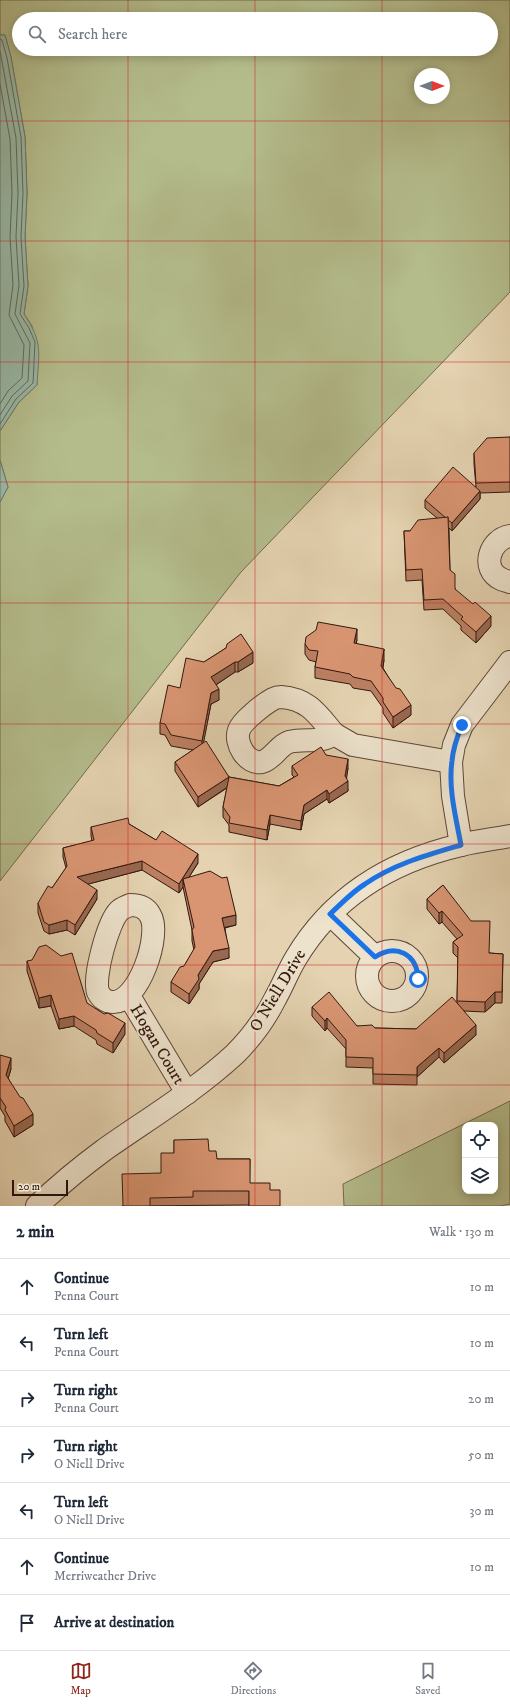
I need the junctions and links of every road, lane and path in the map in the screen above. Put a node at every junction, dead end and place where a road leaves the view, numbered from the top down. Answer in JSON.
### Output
{"nodes":[{"id":1,"x":510,"y":536,"type":"edge"},
{"id":2,"x":510,"y":582,"type":"edge"},
{"id":3,"x":510,"y":662,"type":"edge"},
{"id":4,"x":334,"y":734,"type":"dead end"},
{"id":5,"x":451,"y":762,"type":"junction"},
{"id":6,"x":510,"y":836,"type":"edge"},
{"id":7,"x":461,"y":845,"type":"junction"},
{"id":8,"x":330,"y":914,"type":"junction"},
{"id":9,"x":375,"y":957,"type":"dead end"},
{"id":10,"x":129,"y":996,"type":"dead end"},
{"id":11,"x":187,"y":1093,"type":"junction"},
{"id":12,"x":37,"y":1206,"type":"edge"}],
"edges":[{"from":1,"to":2,"type":"street"},
{"from":3,"to":5,"type":"street"},
{"from":4,"to":5,"type":"street"},
{"from":5,"to":7,"type":"street"},
{"from":6,"to":7,"type":"street","name":"O Niell Drive"},
{"from":7,"to":8,"type":"street","name":"O Niell Drive"},
{"from":8,"to":9,"type":"street"},
{"from":8,"to":11,"type":"street","name":"O Niell Drive"},
{"from":10,"to":11,"type":"street","name":"Hogan Court"},
{"from":11,"to":12,"type":"street","name":"O Niell Drive"}]}
